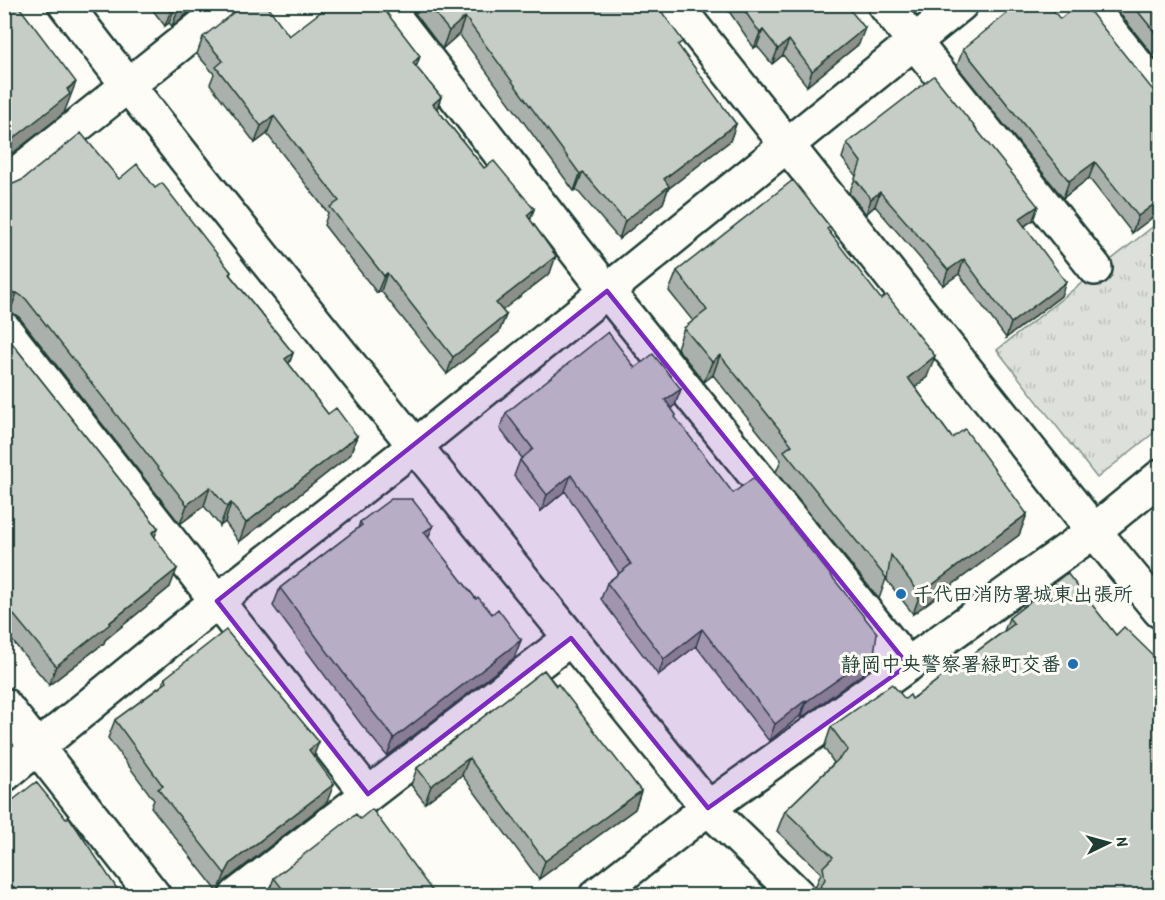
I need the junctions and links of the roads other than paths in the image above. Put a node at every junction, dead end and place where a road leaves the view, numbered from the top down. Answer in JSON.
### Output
{"nodes":[{"id":1,"x":65,"y":4,"type":"edge"},
{"id":2,"x":230,"y":4,"type":"edge"},
{"id":3,"x":384,"y":4,"type":"edge"},
{"id":4,"x":675,"y":4,"type":"edge"},
{"id":5,"x":884,"y":4,"type":"edge"},
{"id":6,"x":961,"y":4,"type":"edge"},
{"id":7,"x":1089,"y":4,"type":"edge"},
{"id":8,"x":914,"y":42,"type":"junction"},
{"id":9,"x":128,"y":87,"type":"junction"},
{"id":10,"x":1161,"y":94,"type":"edge"},
{"id":11,"x":787,"y":146,"type":"junction"},
{"id":12,"x":4,"y":184,"type":"edge"},
{"id":13,"x":1095,"y":268,"type":"dead end"},
{"id":14,"x":607,"y":291,"type":"junction"},
{"id":15,"x":4,"y":329,"type":"edge"},
{"id":16,"x":415,"y":446,"type":"junction"},
{"id":17,"x":1161,"y":477,"type":"edge"},
{"id":18,"x":1094,"y":531,"type":"junction"},
{"id":19,"x":217,"y":601,"type":"junction"},
{"id":20,"x":1161,"y":611,"type":"edge"},
{"id":21,"x":571,"y":638,"type":"junction"},
{"id":22,"x":908,"y":665,"type":"junction"},
{"id":23,"x":4,"y":705,"type":"edge"},
{"id":24,"x":38,"y":748,"type":"junction"},
{"id":25,"x":4,"y":775,"type":"edge"},
{"id":26,"x":368,"y":794,"type":"junction"},
{"id":27,"x":708,"y":808,"type":"junction"},
{"id":28,"x":154,"y":896,"type":"edge"},
{"id":29,"x":236,"y":896,"type":"edge"},
{"id":30,"x":596,"y":896,"type":"edge"},
{"id":31,"x":800,"y":896,"type":"edge"}],
"edges":[{"from":1,"to":9,"type":"street"},
{"from":2,"to":9,"type":"street"},
{"from":3,"to":14,"type":"street"},
{"from":4,"to":11,"type":"street"},
{"from":5,"to":8,"type":"street"},
{"from":6,"to":8,"type":"street"},
{"from":7,"to":10,"type":"street"},
{"from":8,"to":11,"type":"street"},
{"from":8,"to":13,"type":"street"},
{"from":9,"to":12,"type":"street"},
{"from":9,"to":16,"type":"street"},
{"from":11,"to":14,"type":"street"},
{"from":11,"to":18,"type":"street"},
{"from":14,"to":16,"type":"street"},
{"from":14,"to":22,"type":"street"},
{"from":15,"to":19,"type":"street"},
{"from":16,"to":19,"type":"street"},
{"from":16,"to":21,"type":"street"},
{"from":17,"to":18,"type":"street"},
{"from":18,"to":20,"type":"street"},
{"from":18,"to":22,"type":"street"},
{"from":19,"to":24,"type":"street"},
{"from":19,"to":26,"type":"street"},
{"from":21,"to":26,"type":"street"},
{"from":21,"to":27,"type":"street"},
{"from":22,"to":27,"type":"street"},
{"from":23,"to":24,"type":"street"},
{"from":24,"to":25,"type":"street"},
{"from":24,"to":28,"type":"street"},
{"from":26,"to":29,"type":"street"},
{"from":27,"to":30,"type":"street"},
{"from":27,"to":31,"type":"street"}]}
